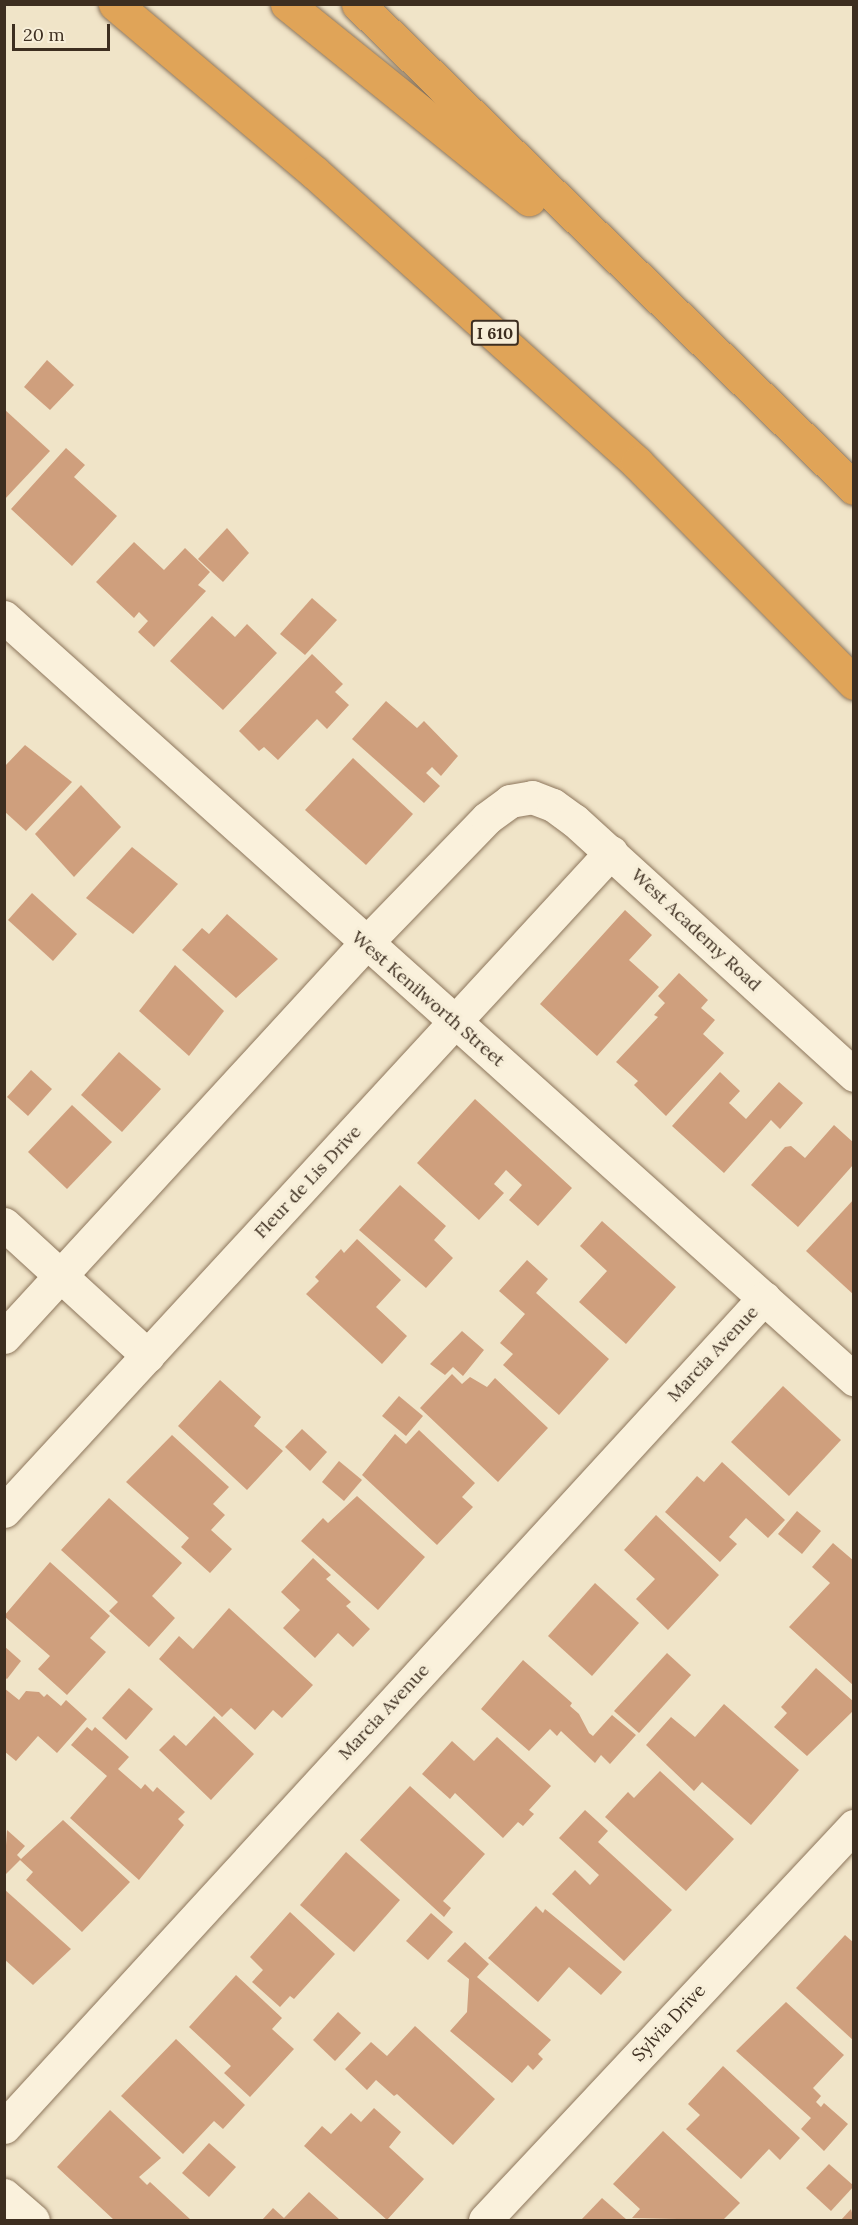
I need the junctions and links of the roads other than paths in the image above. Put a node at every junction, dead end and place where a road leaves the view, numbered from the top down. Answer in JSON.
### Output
{"nodes":[{"id":1,"x":115,"y":4,"type":"edge"},
{"id":2,"x":287,"y":4,"type":"edge"},
{"id":3,"x":358,"y":4,"type":"edge"},
{"id":4,"x":794,"y":432,"type":"junction"},
{"id":5,"x":854,"y":488,"type":"edge"},
{"id":6,"x":4,"y":617,"type":"edge"},
{"id":7,"x":854,"y":683,"type":"edge"},
{"id":8,"x":611,"y":852,"type":"junction"},
{"id":9,"x":365,"y":944,"type":"junction"},
{"id":10,"x":456,"y":1022,"type":"junction"},
{"id":11,"x":854,"y":1075,"type":"edge"},
{"id":12,"x":4,"y":1224,"type":"edge"},
{"id":13,"x":61,"y":1276,"type":"junction"},
{"id":14,"x":765,"y":1298,"type":"junction"},
{"id":15,"x":4,"y":1337,"type":"edge"},
{"id":16,"x":148,"y":1356,"type":"junction"},
{"id":17,"x":854,"y":1379,"type":"edge"},
{"id":18,"x":4,"y":1511,"type":"edge"},
{"id":19,"x":854,"y":1826,"type":"edge"},
{"id":20,"x":4,"y":2127,"type":"edge"},
{"id":21,"x":4,"y":2195,"type":"edge"},
{"id":22,"x":33,"y":2220,"type":"edge"},
{"id":23,"x":485,"y":2220,"type":"edge"}],
"edges":[{"from":1,"to":7,"type":"highway","number":"I 610"},
{"from":2,"to":4,"type":"highway"},
{"from":3,"to":4,"type":"highway"},
{"from":4,"to":5,"type":"highway"},
{"from":6,"to":9,"type":"street","name":"West Kenilworth Street"},
{"from":8,"to":9,"type":"street","name":"West Academy Road"},
{"from":8,"to":10,"type":"street","name":"Fleur de Lis Drive"},
{"from":8,"to":11,"type":"street","name":"West Academy Road"},
{"from":9,"to":10,"type":"street","name":"West Kenilworth Street"},
{"from":9,"to":13,"type":"street"},
{"from":10,"to":14,"type":"street","name":"West Kenilworth Street"},
{"from":10,"to":16,"type":"street","name":"Fleur de Lis Drive"},
{"from":12,"to":13,"type":"street"},
{"from":13,"to":15,"type":"street"},
{"from":13,"to":16,"type":"street"},
{"from":14,"to":17,"type":"street","name":"West Kenilworth Street"},
{"from":14,"to":20,"type":"street","name":"Marcia Avenue"},
{"from":16,"to":18,"type":"street","name":"Fleur de Lis Drive"},
{"from":19,"to":23,"type":"street","name":"Sylvia Drive"},
{"from":21,"to":22,"type":"street"}]}
